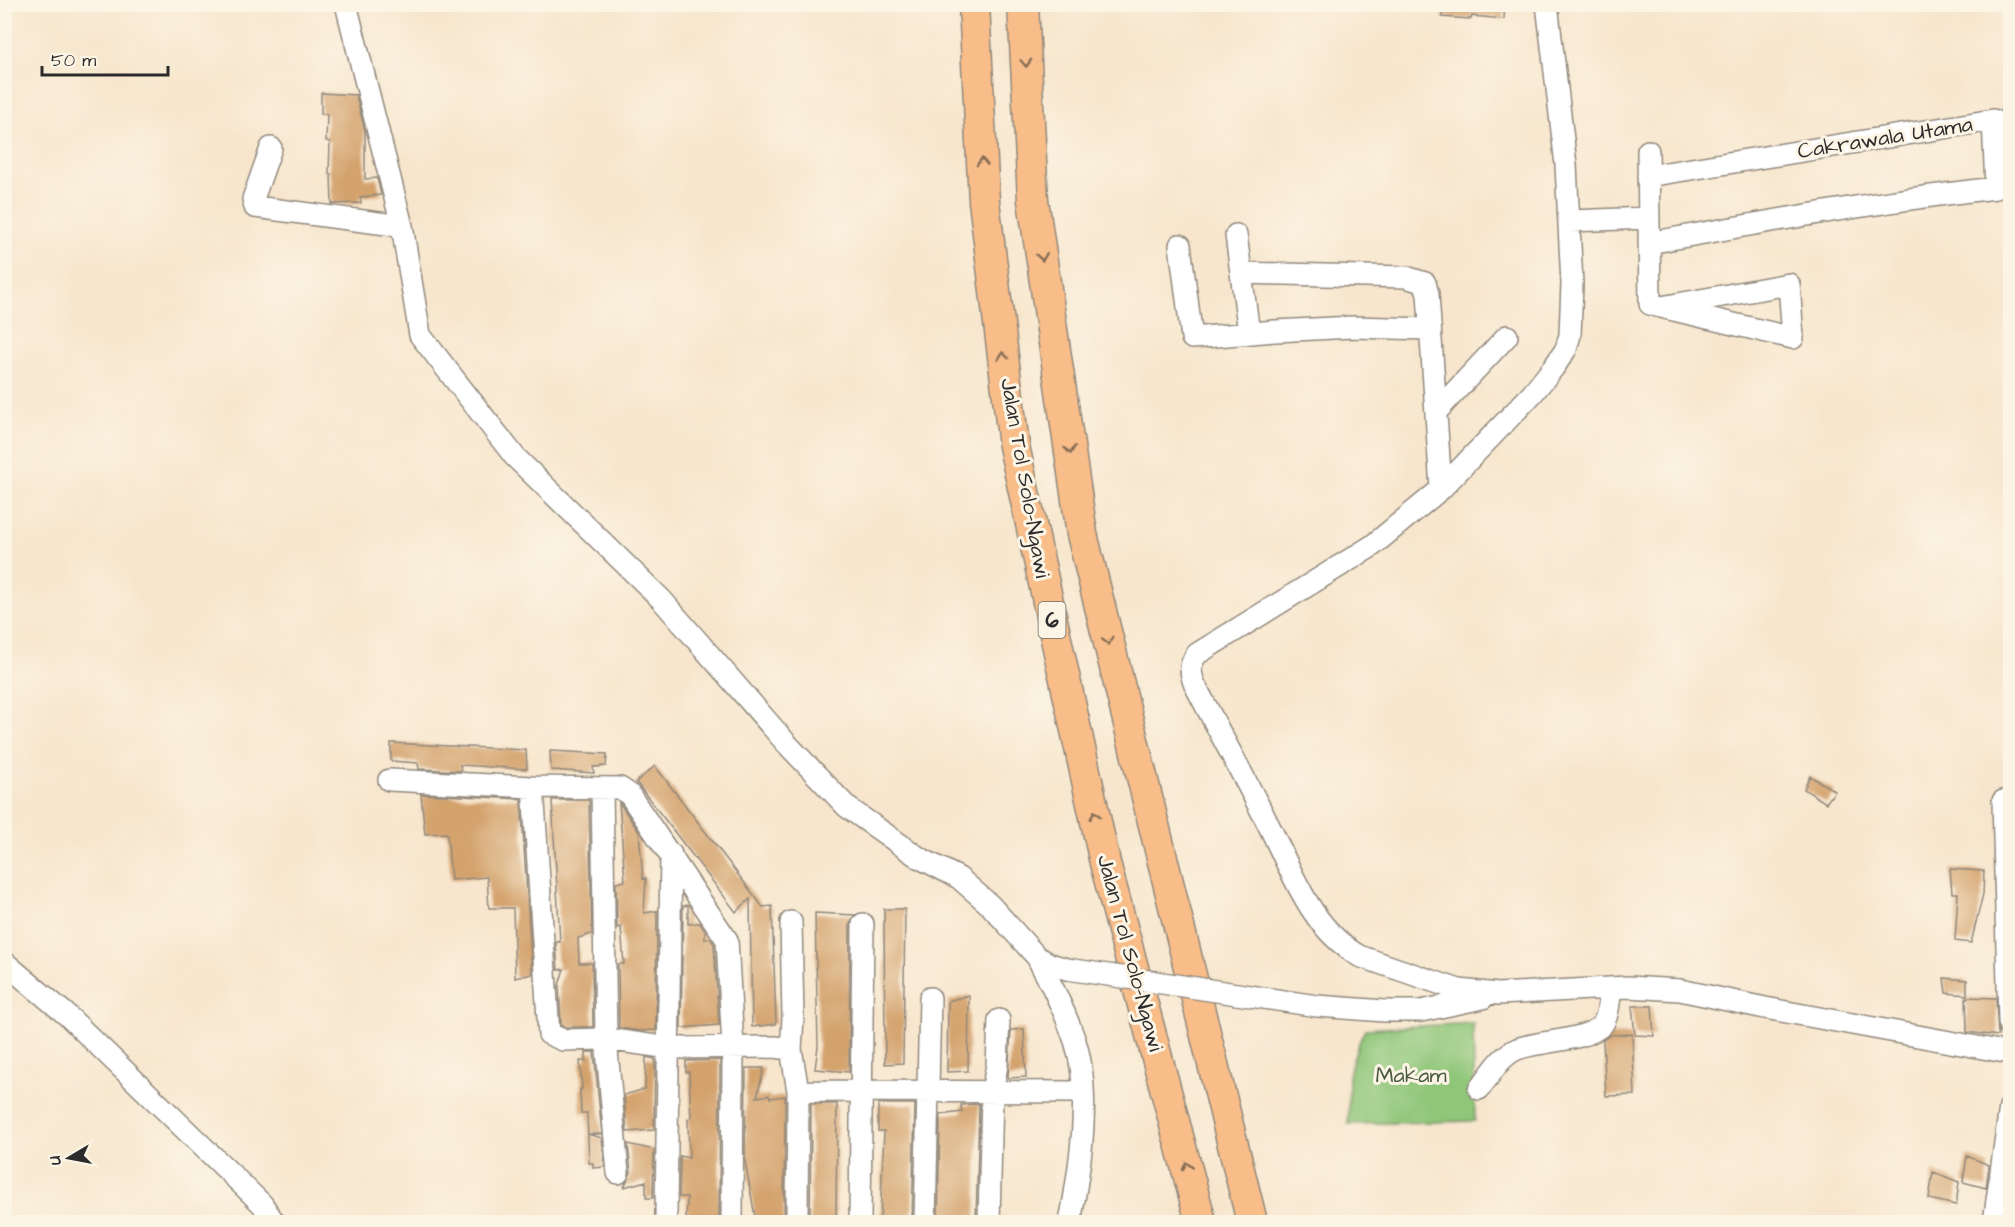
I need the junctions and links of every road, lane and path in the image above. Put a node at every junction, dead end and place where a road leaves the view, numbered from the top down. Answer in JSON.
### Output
{"nodes":[{"id":1,"x":346,"y":4,"type":"edge"},
{"id":2,"x":974,"y":4,"type":"edge"},
{"id":3,"x":1023,"y":4,"type":"edge"},
{"id":4,"x":1547,"y":4,"type":"edge"},
{"id":5,"x":271,"y":147,"type":"dead end"},
{"id":6,"x":1648,"y":151,"type":"dead end"},
{"id":7,"x":1648,"y":176,"type":"junction"},
{"id":8,"x":1649,"y":218,"type":"junction"},
{"id":9,"x":1569,"y":221,"type":"junction"},
{"id":10,"x":402,"y":226,"type":"junction"},
{"id":11,"x":1236,"y":235,"type":"dead end"},
{"id":12,"x":1649,"y":243,"type":"junction"},
{"id":13,"x":1180,"y":245,"type":"dead end"},
{"id":14,"x":1241,"y":273,"type":"junction"},
{"id":15,"x":1661,"y":307,"type":"junction"},
{"id":16,"x":1429,"y":329,"type":"junction"},
{"id":17,"x":1249,"y":333,"type":"junction"},
{"id":18,"x":1507,"y":336,"type":"dead end"},
{"id":19,"x":1436,"y":412,"type":"junction"},
{"id":20,"x":1441,"y":489,"type":"junction"},
{"id":21,"x":389,"y":780,"type":"dead end"},
{"id":22,"x":533,"y":787,"type":"junction"},
{"id":23,"x":602,"y":789,"type":"junction"},
{"id":24,"x":2003,"y":801,"type":"dead end"},
{"id":25,"x":671,"y":854,"type":"junction"},
{"id":26,"x":791,"y":922,"type":"dead end"},
{"id":27,"x":863,"y":924,"type":"dead end"},
{"id":28,"x":1037,"y":957,"type":"junction"},
{"id":29,"x":4,"y":962,"type":"edge"},
{"id":30,"x":1611,"y":989,"type":"junction"},
{"id":31,"x":1498,"y":994,"type":"junction"},
{"id":32,"x":930,"y":998,"type":"dead end"},
{"id":33,"x":2010,"y":1000,"type":"edge"},
{"id":34,"x":999,"y":1020,"type":"dead end"},
{"id":35,"x":2010,"y":1028,"type":"edge"},
{"id":36,"x":606,"y":1039,"type":"junction"},
{"id":37,"x":733,"y":1047,"type":"junction"},
{"id":38,"x":669,"y":1048,"type":"junction"},
{"id":39,"x":791,"y":1049,"type":"junction"},
{"id":40,"x":2010,"y":1053,"type":"edge"},
{"id":41,"x":1479,"y":1089,"type":"dead end"},
{"id":42,"x":798,"y":1091,"type":"junction"},
{"id":43,"x":861,"y":1092,"type":"junction"},
{"id":44,"x":928,"y":1092,"type":"junction"},
{"id":45,"x":992,"y":1092,"type":"junction"},
{"id":46,"x":1082,"y":1092,"type":"junction"},
{"id":47,"x":2010,"y":1107,"type":"edge"},
{"id":48,"x":618,"y":1173,"type":"dead end"},
{"id":49,"x":2004,"y":1200,"type":"edge"},
{"id":50,"x":666,"y":1213,"type":"dead end"},
{"id":51,"x":274,"y":1222,"type":"edge"},
{"id":52,"x":732,"y":1222,"type":"edge"},
{"id":53,"x":797,"y":1222,"type":"edge"},
{"id":54,"x":860,"y":1222,"type":"edge"},
{"id":55,"x":925,"y":1222,"type":"edge"},
{"id":56,"x":989,"y":1222,"type":"edge"},
{"id":57,"x":1070,"y":1222,"type":"edge"},
{"id":58,"x":1202,"y":1222,"type":"edge"},
{"id":59,"x":1252,"y":1222,"type":"edge"},
{"id":60,"x":1994,"y":1222,"type":"edge"}],
"edges":[{"from":1,"to":10,"type":"street"},
{"from":58,"to":2,"type":"highway","name":"Jalan Tol Solo–Ngawi","number":"6","one_way":true},
{"from":3,"to":59,"type":"highway","name":"Jalan Tol Solo–Ngawi","number":"6","one_way":true},
{"from":4,"to":9,"type":"street"},
{"from":5,"to":10,"type":"street"},
{"from":6,"to":7,"type":"street"},
{"from":7,"to":8,"type":"street"},
{"from":7,"to":12,"type":"street","name":"Cakrawala Utama"},
{"from":8,"to":9,"type":"street"},
{"from":8,"to":12,"type":"street"},
{"from":9,"to":20,"type":"street"},
{"from":10,"to":28,"type":"street"},
{"from":11,"to":14,"type":"street"},
{"from":12,"to":15,"type":"street"},
{"from":13,"to":17,"type":"street"},
{"from":14,"to":16,"type":"street"},
{"from":14,"to":17,"type":"street"},
{"from":15,"to":15,"type":"street"},
{"from":16,"to":17,"type":"street"},
{"from":16,"to":19,"type":"street"},
{"from":18,"to":19,"type":"street"},
{"from":19,"to":20,"type":"street"},
{"from":20,"to":31,"type":"street"},
{"from":21,"to":22,"type":"street"},
{"from":22,"to":23,"type":"street"},
{"from":22,"to":36,"type":"street"},
{"from":23,"to":25,"type":"street"},
{"from":23,"to":36,"type":"street"},
{"from":24,"to":33,"type":"street"},
{"from":25,"to":37,"type":"street"},
{"from":25,"to":38,"type":"street"},
{"from":26,"to":39,"type":"street"},
{"from":27,"to":43,"type":"street"},
{"from":28,"to":31,"type":"street","bridge":true},
{"from":28,"to":46,"type":"street"},
{"from":29,"to":51,"type":"street"},
{"from":30,"to":31,"type":"street"},
{"from":30,"to":40,"type":"street"},
{"from":30,"to":41,"type":"street"},
{"from":32,"to":44,"type":"street"},
{"from":33,"to":35,"type":"street"},
{"from":34,"to":45,"type":"street"},
{"from":36,"to":38,"type":"street"},
{"from":36,"to":48,"type":"street"},
{"from":37,"to":38,"type":"street"},
{"from":37,"to":39,"type":"street"},
{"from":37,"to":52,"type":"street"},
{"from":38,"to":50,"type":"street"},
{"from":39,"to":42,"type":"street"},
{"from":42,"to":43,"type":"street"},
{"from":42,"to":53,"type":"street"},
{"from":43,"to":44,"type":"street"},
{"from":43,"to":54,"type":"street"},
{"from":44,"to":45,"type":"street"},
{"from":44,"to":55,"type":"street"},
{"from":45,"to":46,"type":"street"},
{"from":45,"to":56,"type":"street"},
{"from":46,"to":57,"type":"street"},
{"from":47,"to":49,"type":"street"},
{"from":49,"to":60,"type":"street"}]}
